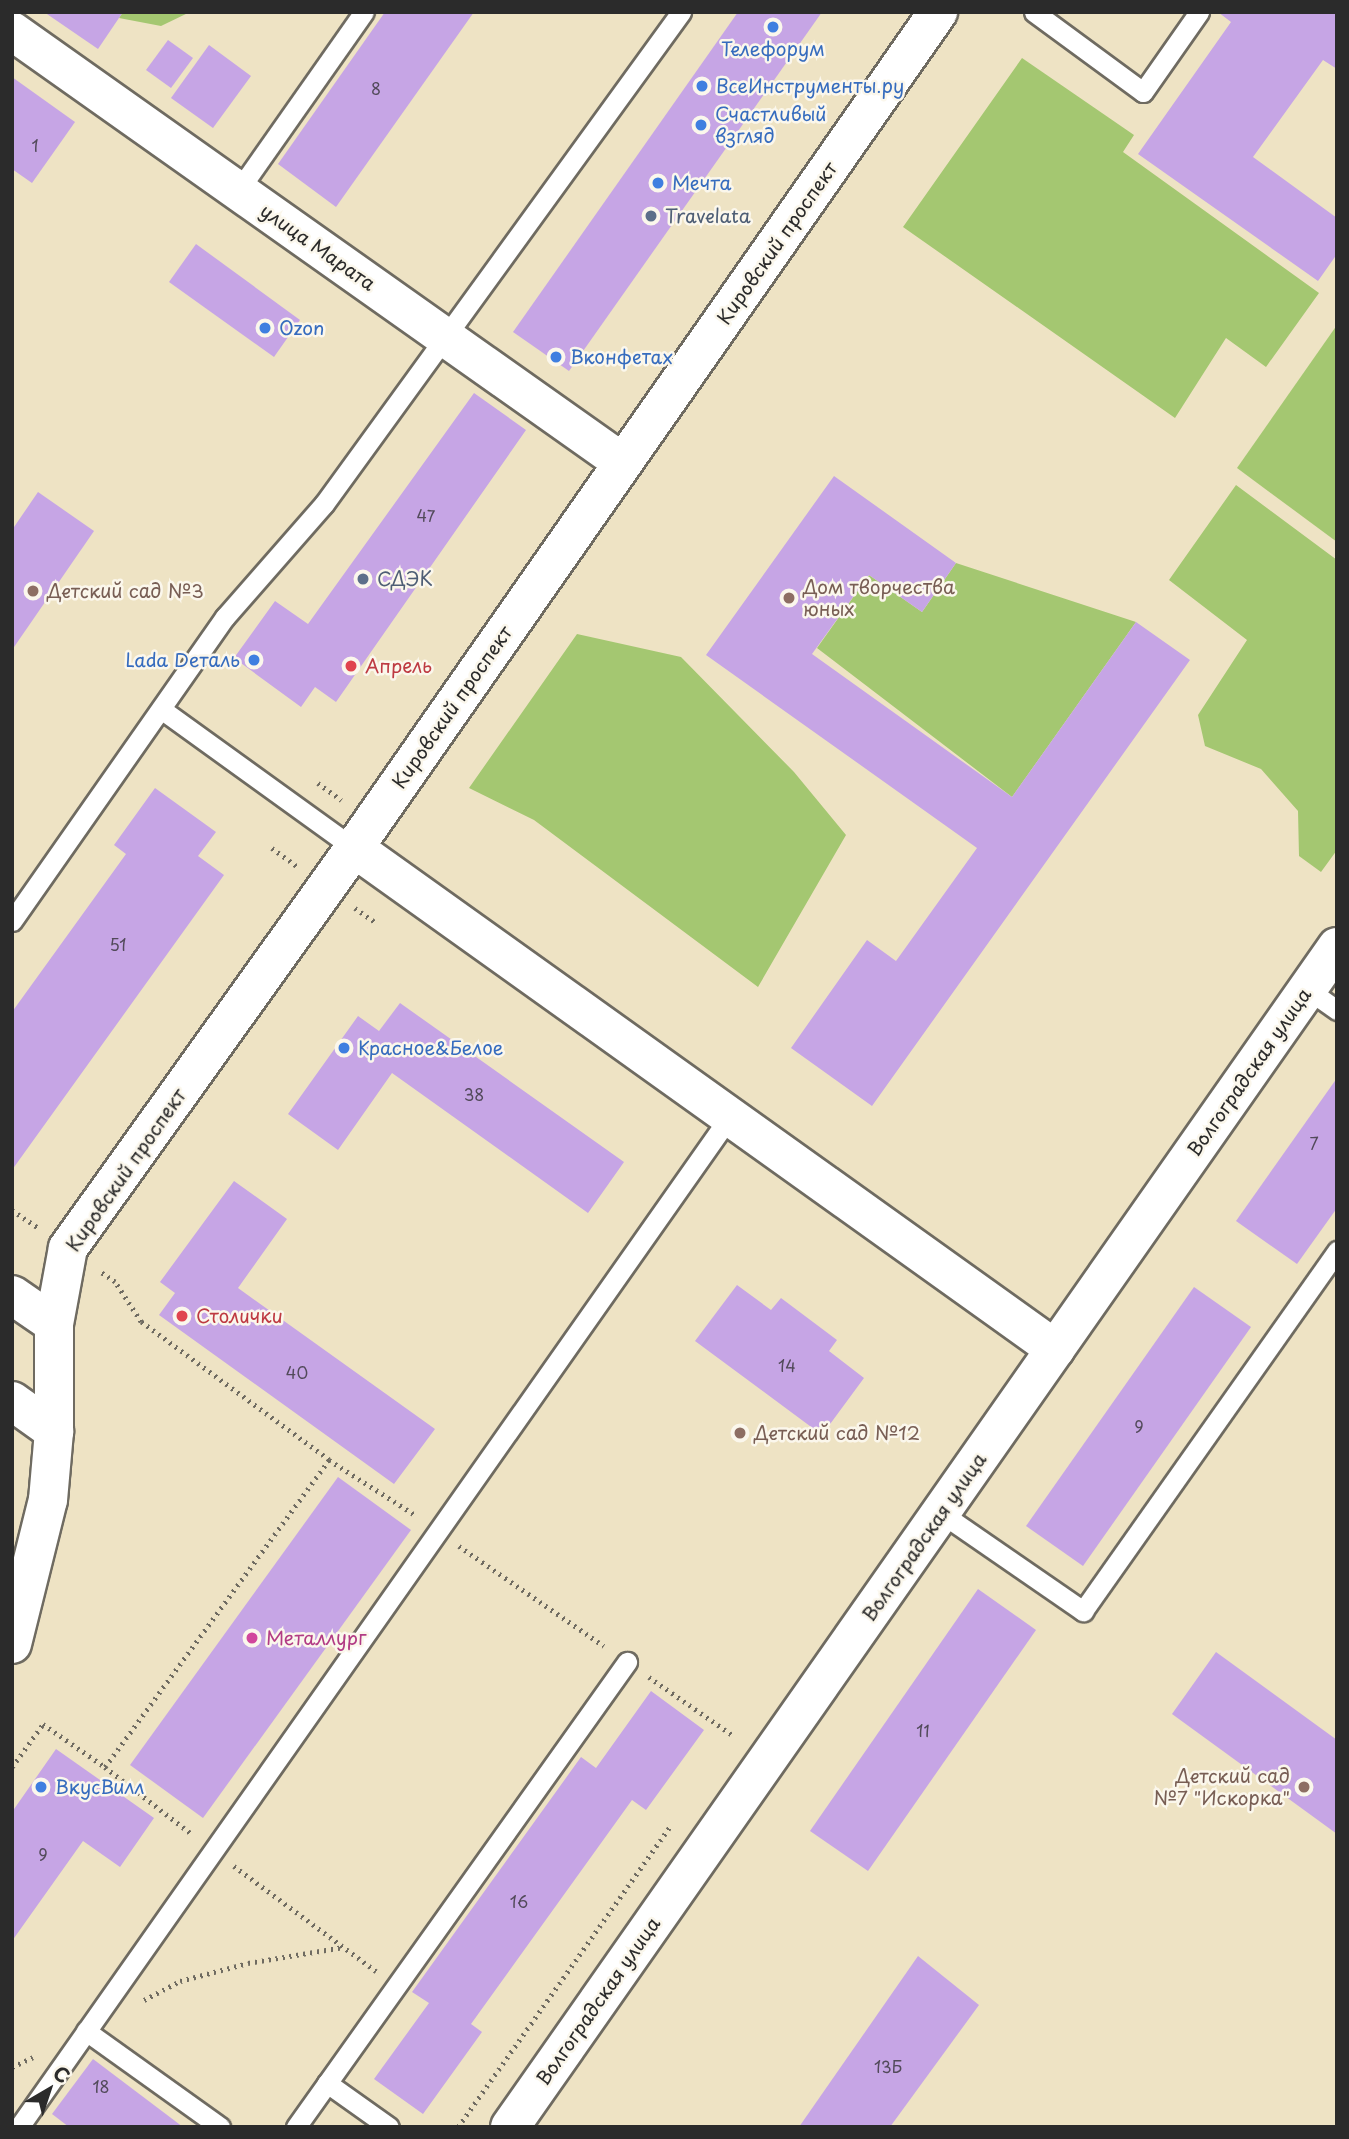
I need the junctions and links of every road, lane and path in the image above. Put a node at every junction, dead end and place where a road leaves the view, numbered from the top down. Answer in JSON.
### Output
{"nodes":[{"id":1,"x":364,"y":12,"type":"edge"},
{"id":2,"x":681,"y":12,"type":"edge"},
{"id":3,"x":938,"y":12,"type":"edge"},
{"id":4,"x":1034,"y":12,"type":"edge"},
{"id":5,"x":1199,"y":12,"type":"edge"},
{"id":6,"x":12,"y":30,"type":"edge"},
{"id":7,"x":238,"y":191,"type":"junction"},
{"id":8,"x":446,"y":338,"type":"junction"},
{"id":9,"x":623,"y":463,"type":"junction"},
{"id":10,"x":160,"y":709,"type":"junction"},
{"id":11,"x":355,"y":848,"type":"junction"},
{"id":12,"x":12,"y":921,"type":"edge"},
{"id":13,"x":1337,"y":947,"type":"edge"},
{"id":14,"x":1322,"y":1000,"type":"edge"},
{"id":15,"x":730,"y":1116,"type":"junction"},
{"id":16,"x":1337,"y":1251,"type":"edge"},
{"id":17,"x":115,"y":1282,"type":"dead end"},
{"id":18,"x":12,"y":1295,"type":"edge"},
{"id":19,"x":54,"y":1324,"type":"junction"},
{"id":20,"x":1055,"y":1349,"type":"junction"},
{"id":21,"x":12,"y":1401,"type":"edge"},
{"id":22,"x":54,"y":1431,"type":"junction"},
{"id":23,"x":329,"y":1460,"type":"junction"},
{"id":24,"x":942,"y":1513,"type":"junction"},
{"id":25,"x":438,"y":1531,"type":"junction"},
{"id":26,"x":13,"y":1636,"type":"edge"},
{"id":27,"x":627,"y":1662,"type":"junction"},
{"id":28,"x":734,"y":1736,"type":"dead end"},
{"id":29,"x":12,"y":1767,"type":"edge"},
{"id":30,"x":105,"y":1767,"type":"junction"},
{"id":31,"x":213,"y":1851,"type":"junction"},
{"id":32,"x":344,"y":1947,"type":"junction"},
{"id":33,"x":395,"y":1985,"type":"junction"},
{"id":34,"x":86,"y":2031,"type":"junction"},
{"id":35,"x":12,"y":2067,"type":"edge"},
{"id":36,"x":327,"y":2083,"type":"junction"},
{"id":37,"x":19,"y":2127,"type":"edge"},
{"id":38,"x":220,"y":2127,"type":"edge"},
{"id":39,"x":296,"y":2127,"type":"edge"},
{"id":40,"x":388,"y":2127,"type":"edge"},
{"id":41,"x":510,"y":2127,"type":"edge"}],
"edges":[{"from":1,"to":7,"type":"lane"},
{"from":2,"to":8,"type":"lane"},
{"from":3,"to":9,"type":"street","name":"Кировский проспект"},
{"from":4,"to":5,"type":"lane"},
{"from":6,"to":7,"type":"street","name":"улица Марата"},
{"from":7,"to":8,"type":"street","name":"улица Марата"},
{"from":8,"to":9,"type":"street","name":"улица Марата"},
{"from":8,"to":10,"type":"lane"},
{"from":9,"to":11,"type":"street","name":"Кировский проспект"},
{"from":10,"to":11,"type":"lane"},
{"from":10,"to":12,"type":"lane"},
{"from":11,"to":15,"type":"street"},
{"from":11,"to":19,"type":"street","name":"Кировский проспект"},
{"from":13,"to":14,"type":"street","name":"Волгоградская улица"},
{"from":14,"to":20,"type":"street","name":"Волгоградская улица"},
{"from":15,"to":20,"type":"street"},
{"from":15,"to":25,"type":"lane"},
{"from":16,"to":24,"type":"lane"},
{"from":17,"to":23,"type":"path"},
{"from":18,"to":19,"type":"street"},
{"from":19,"to":22,"type":"street","name":"Кировский проспект"},
{"from":20,"to":24,"type":"street","name":"Волгоградская улица"},
{"from":21,"to":22,"type":"street"},
{"from":22,"to":26,"type":"street","name":"Кировский проспект"},
{"from":23,"to":25,"type":"path"},
{"from":23,"to":30,"type":"path"},
{"from":24,"to":41,"type":"street","name":"Волгоградская улица"},
{"from":25,"to":27,"type":"path"},
{"from":25,"to":31,"type":"lane"},
{"from":27,"to":28,"type":"path"},
{"from":27,"to":33,"type":"lane"},
{"from":29,"to":30,"type":"path"},
{"from":30,"to":31,"type":"path"},
{"from":31,"to":32,"type":"path"},
{"from":31,"to":34,"type":"lane"},
{"from":32,"to":33,"type":"path"},
{"from":32,"to":34,"type":"path"},
{"from":33,"to":36,"type":"lane"},
{"from":34,"to":35,"type":"path"},
{"from":34,"to":37,"type":"lane"},
{"from":34,"to":38,"type":"lane"},
{"from":36,"to":39,"type":"lane"},
{"from":36,"to":40,"type":"lane"}]}
